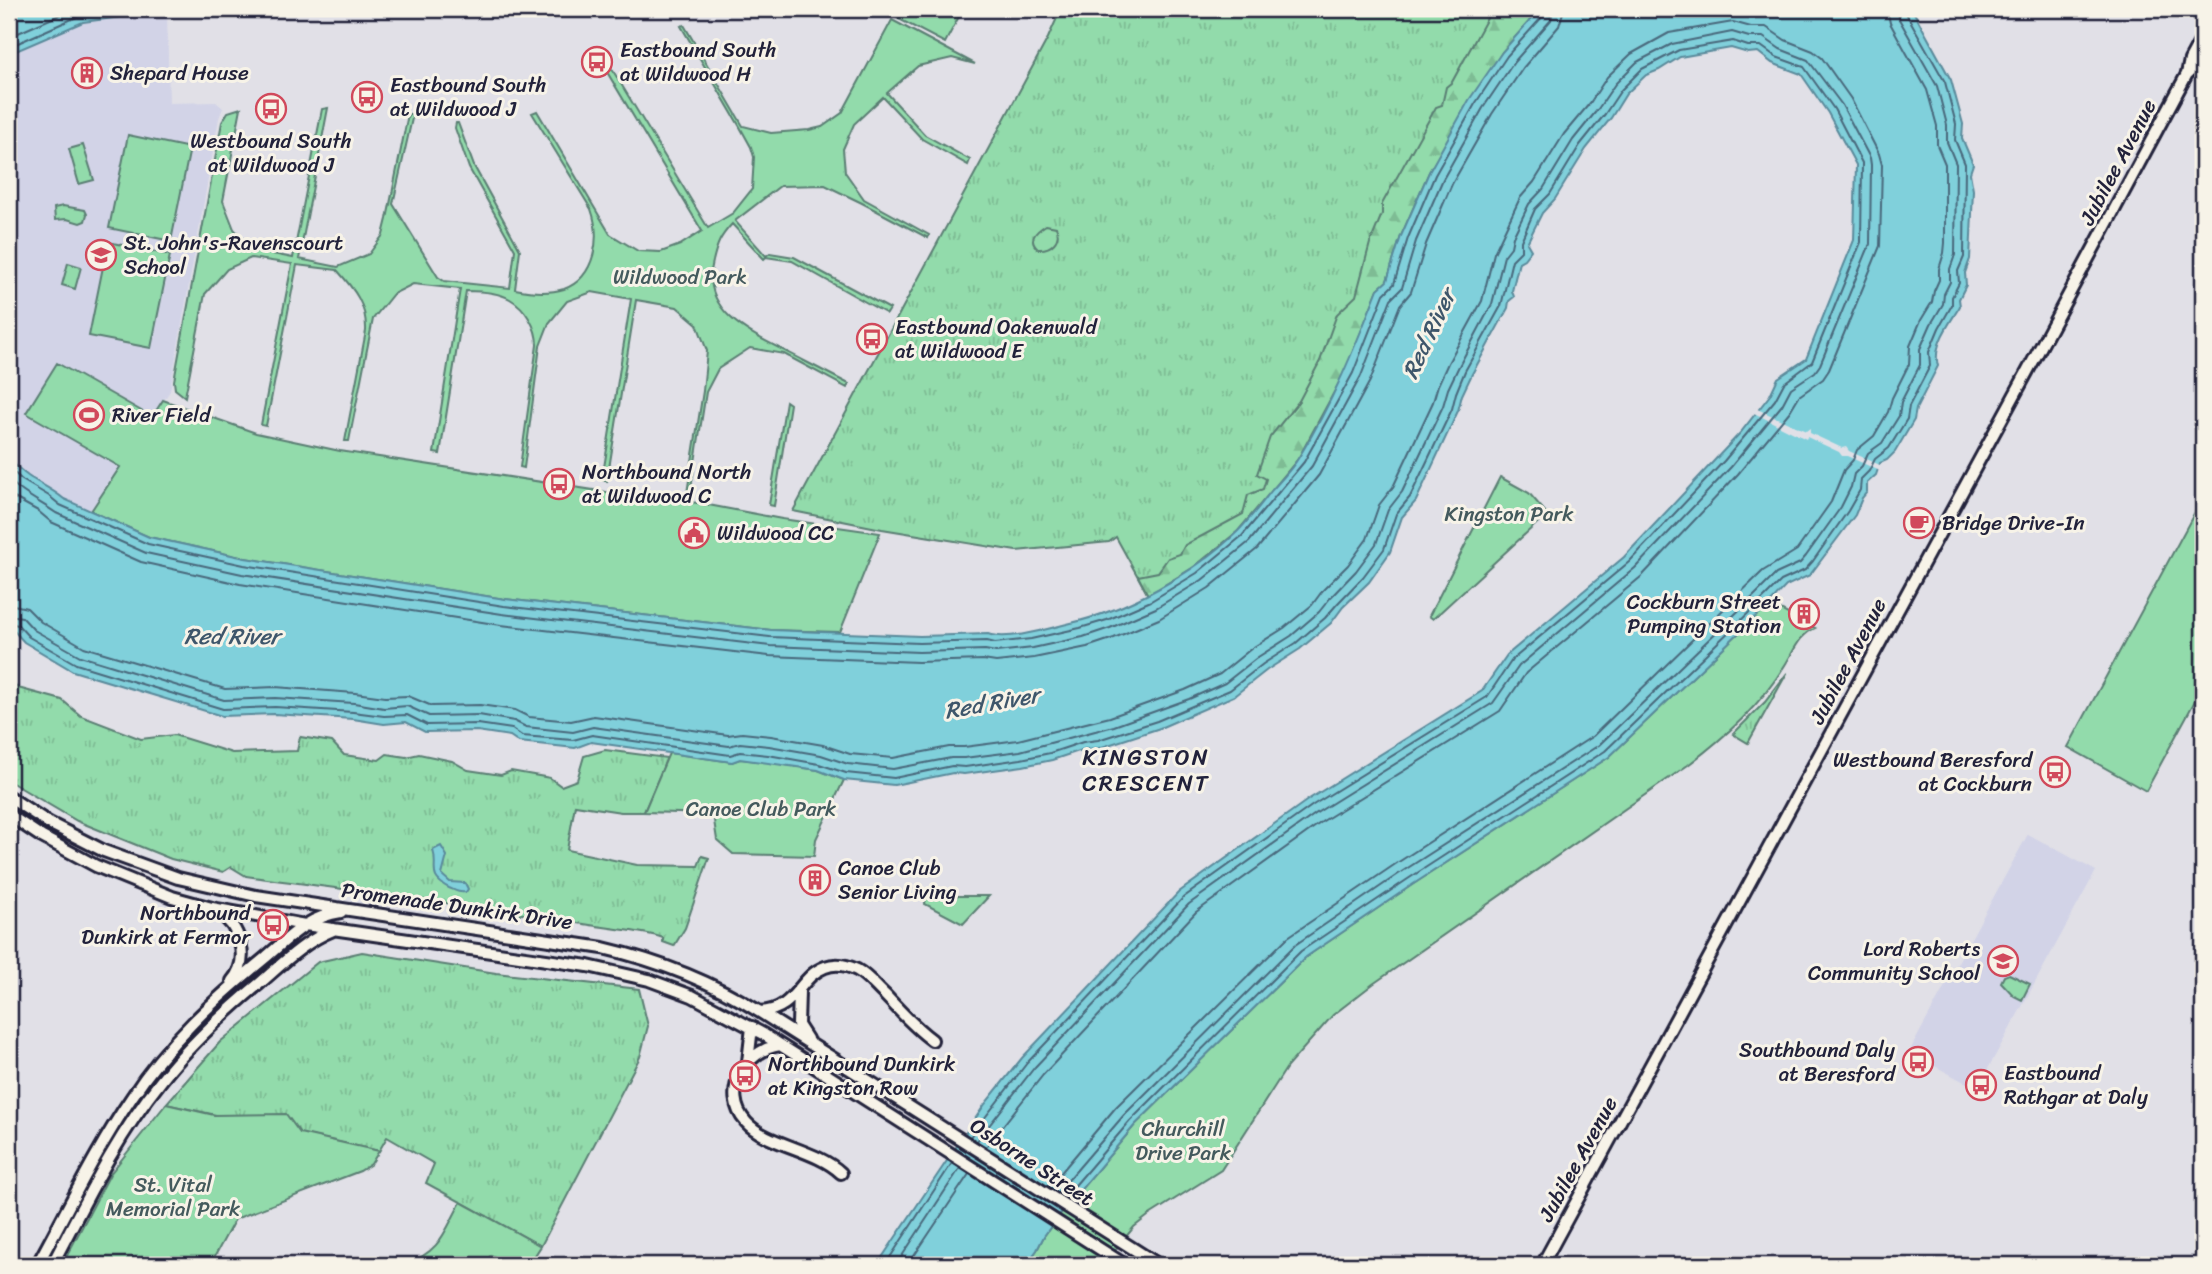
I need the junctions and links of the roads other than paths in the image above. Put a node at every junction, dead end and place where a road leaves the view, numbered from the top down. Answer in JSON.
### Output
{"nodes":[{"id":1,"x":2203,"y":36,"type":"edge"},
{"id":2,"x":2203,"y":53,"type":"edge"},
{"id":3,"x":2200,"y":63,"type":"edge"},
{"id":4,"x":2187,"y":74,"type":"junction"},
{"id":5,"x":9,"y":797,"type":"edge"},
{"id":6,"x":9,"y":815,"type":"edge"},
{"id":7,"x":55,"y":826,"type":"junction"},
{"id":8,"x":46,"y":839,"type":"junction"},
{"id":9,"x":212,"y":908,"type":"junction"},
{"id":10,"x":351,"y":910,"type":"junction"},
{"id":11,"x":305,"y":925,"type":"junction"},
{"id":12,"x":337,"y":929,"type":"junction"},
{"id":13,"x":799,"y":991,"type":"junction"},
{"id":14,"x":223,"y":992,"type":"junction"},
{"id":15,"x":760,"y":1012,"type":"junction"},
{"id":16,"x":752,"y":1027,"type":"junction"},
{"id":17,"x":932,"y":1040,"type":"dead end"},
{"id":18,"x":811,"y":1044,"type":"junction"},
{"id":19,"x":780,"y":1045,"type":"junction"},
{"id":20,"x":170,"y":1048,"type":"junction"},
{"id":21,"x":176,"y":1062,"type":"junction"},
{"id":22,"x":748,"y":1062,"type":"junction"},
{"id":23,"x":884,"y":1091,"type":"joint"},
{"id":24,"x":875,"y":1104,"type":"joint"},
{"id":25,"x":841,"y":1173,"type":"dead end"},
{"id":26,"x":1154,"y":1263,"type":"edge"},
{"id":27,"x":37,"y":1265,"type":"edge"},
{"id":28,"x":52,"y":1265,"type":"edge"},
{"id":29,"x":1125,"y":1265,"type":"edge"},
{"id":30,"x":1542,"y":1265,"type":"edge"}],
"edges":[{"from":1,"to":4,"type":"main road","name":"Jubilee Avenue"},
{"from":2,"to":3,"type":"main road","name":"Jubilee Avenue"},
{"from":3,"to":4,"type":"main road","name":"Jubilee Avenue"},
{"from":4,"to":30,"type":"main road","name":"Jubilee Avenue"},
{"from":5,"to":7,"type":"main road","name":"Promenade Dunkirk Drive"},
{"from":6,"to":8,"type":"main road","name":"Promenade Dunkirk Drive"},
{"from":7,"to":8,"type":"main road"},
{"from":7,"to":10,"type":"main road","name":"Promenade Dunkirk Drive"},
{"from":8,"to":9,"type":"main road","name":"Promenade Dunkirk Drive"},
{"from":9,"to":11,"type":"main road","name":"Promenade Dunkirk Drive"},
{"from":9,"to":14,"type":"main road"},
{"from":10,"to":11,"type":"main road"},
{"from":10,"to":15,"type":"main road","name":"Promenade Dunkirk Drive"},
{"from":11,"to":12,"type":"main road","name":"Promenade Dunkirk Drive"},
{"from":11,"to":14,"type":"main road"},
{"from":12,"to":16,"type":"main road","name":"Promenade Dunkirk Drive"},
{"from":12,"to":21,"type":"main road"},
{"from":13,"to":15,"type":"main road"},
{"from":13,"to":17,"type":"main road"},
{"from":13,"to":18,"type":"main road"},
{"from":14,"to":20,"type":"main road"},
{"from":15,"to":18,"type":"main road","name":"Promenade Dunkirk Drive"},
{"from":16,"to":19,"type":"main road","name":"Promenade Dunkirk Drive"},
{"from":16,"to":22,"type":"main road"},
{"from":18,"to":23,"type":"main road","name":"Promenade Dunkirk Drive"},
{"from":19,"to":22,"type":"main road"},
{"from":19,"to":24,"type":"main road","name":"Promenade Dunkirk Drive"},
{"from":20,"to":21,"type":"main road"},
{"from":20,"to":27,"type":"main road"},
{"from":21,"to":28,"type":"main road"},
{"from":22,"to":25,"type":"main road"},
{"from":23,"to":26,"type":"main road","name":"Osborne Street"},
{"from":24,"to":29,"type":"main road","name":"Osborne Street"}]}
